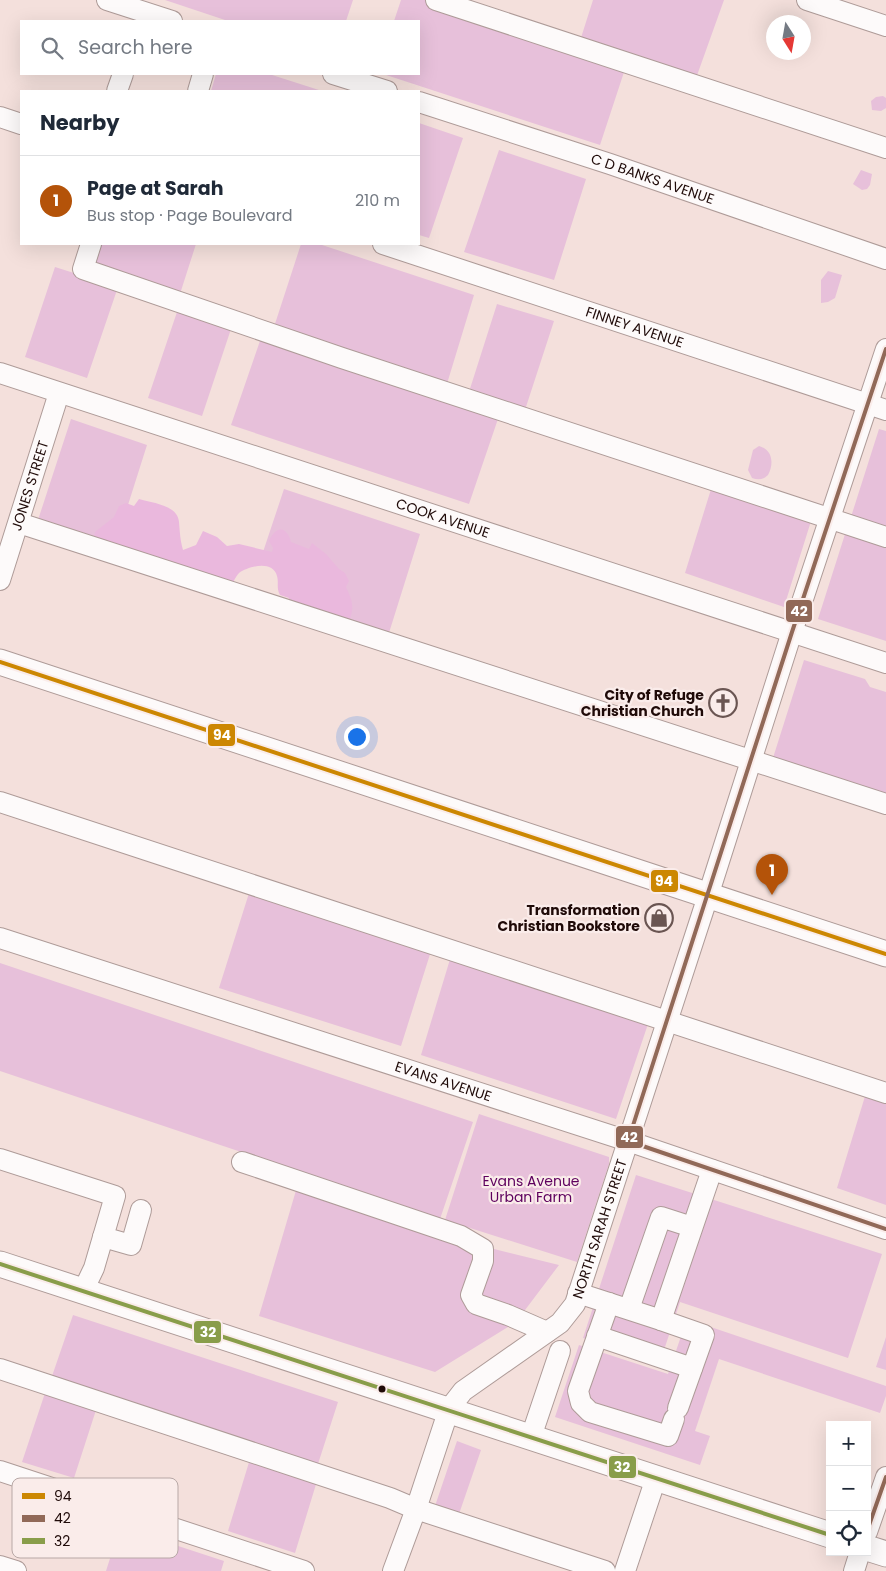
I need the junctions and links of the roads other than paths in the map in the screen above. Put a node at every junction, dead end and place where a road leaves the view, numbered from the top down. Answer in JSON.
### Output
{"nodes":[{"id":1,"x":109,"y":0,"type":"edge"},
{"id":2,"x":436,"y":0,"type":"edge"},
{"id":3,"x":807,"y":0,"type":"edge"},
{"id":4,"x":142,"y":17,"type":"edge"},
{"id":5,"x":164,"y":20,"type":"edge"},
{"id":6,"x":886,"y":26,"type":"edge"},
{"id":7,"x":123,"y":75,"type":"edge"},
{"id":8,"x":203,"y":75,"type":"edge"},
{"id":9,"x":336,"y":75,"type":"edge"},
{"id":10,"x":117,"y":90,"type":"edge"},
{"id":11,"x":198,"y":90,"type":"edge"},
{"id":12,"x":384,"y":90,"type":"edge"},
{"id":13,"x":420,"y":102,"type":"edge"},
{"id":14,"x":0,"y":117,"type":"edge"},
{"id":15,"x":20,"y":124,"type":"edge"},
{"id":16,"x":886,"y":148,"type":"edge"},
{"id":17,"x":90,"y":245,"type":"edge"},
{"id":18,"x":386,"y":245,"type":"edge"},
{"id":19,"x":886,"y":259,"type":"edge"},
{"id":20,"x":886,"y":349,"type":"edge"},
{"id":21,"x":0,"y":373,"type":"edge"},
{"id":22,"x":59,"y":393,"type":"junction"},
{"id":23,"x":877,"y":407,"type":"edge"},
{"id":24,"x":830,"y":519,"type":"junction"},
{"id":25,"x":18,"y":523,"type":"junction"},
{"id":26,"x":886,"y":538,"type":"edge"},
{"id":27,"x":0,"y":580,"type":"edge"},
{"id":28,"x":792,"y":632,"type":"junction"},
{"id":29,"x":0,"y":662,"type":"edge"},
{"id":30,"x":886,"y":663,"type":"edge"},
{"id":31,"x":752,"y":760,"type":"junction"},
{"id":32,"x":0,"y":802,"type":"edge"},
{"id":33,"x":886,"y":804,"type":"edge"},
{"id":34,"x":708,"y":896,"type":"junction"},
{"id":35,"x":0,"y":938,"type":"edge"},
{"id":36,"x":886,"y":954,"type":"edge"},
{"id":37,"x":667,"y":1021,"type":"junction"},
{"id":38,"x":886,"y":1093,"type":"edge"},
{"id":39,"x":628,"y":1141,"type":"junction"},
{"id":40,"x":0,"y":1159,"type":"edge"},
{"id":41,"x":242,"y":1162,"type":"dead end"},
{"id":42,"x":712,"y":1170,"type":"junction"},
{"id":43,"x":141,"y":1210,"type":"dead end"},
{"id":44,"x":692,"y":1227,"type":"junction"},
{"id":45,"x":886,"y":1229,"type":"edge"},
{"id":46,"x":103,"y":1237,"type":"junction"},
{"id":47,"x":0,"y":1264,"type":"edge"},
{"id":48,"x":83,"y":1291,"type":"junction"},
{"id":49,"x":578,"y":1293,"type":"junction"},
{"id":50,"x":609,"y":1303,"type":"junction"},
{"id":51,"x":629,"y":1309,"type":"junction"},
{"id":52,"x":661,"y":1320,"type":"junction"},
{"id":53,"x":547,"y":1332,"type":"junction"},
{"id":54,"x":597,"y":1336,"type":"junction"},
{"id":55,"x":560,"y":1351,"type":"dead end"},
{"id":56,"x":692,"y":1368,"type":"junction"},
{"id":57,"x":0,"y":1369,"type":"edge"},
{"id":58,"x":449,"y":1409,"type":"junction"},
{"id":59,"x":531,"y":1437,"type":"junction"},
{"id":60,"x":0,"y":1471,"type":"edge"},
{"id":61,"x":886,"y":1477,"type":"edge"},
{"id":62,"x":21,"y":1478,"type":"edge"},
{"id":63,"x":656,"y":1478,"type":"junction"},
{"id":64,"x":416,"y":1509,"type":"junction"},
{"id":65,"x":871,"y":1520,"type":"edge"},
{"id":66,"x":178,"y":1530,"type":"edge"},
{"id":67,"x":826,"y":1534,"type":"edge"},
{"id":68,"x":871,"y":1549,"type":"edge"},
{"id":69,"x":886,"y":1554,"type":"edge"},
{"id":70,"x":859,"y":1556,"type":"edge"},
{"id":71,"x":0,"y":1566,"type":"edge"},
{"id":72,"x":16,"y":1571,"type":"edge"},
{"id":73,"x":304,"y":1571,"type":"edge"},
{"id":74,"x":393,"y":1571,"type":"edge"},
{"id":75,"x":605,"y":1571,"type":"edge"},
{"id":76,"x":625,"y":1571,"type":"edge"},
{"id":77,"x":854,"y":1571,"type":"edge"}],
"edges":[{"from":1,"to":4,"type":"street"},
{"from":2,"to":16,"type":"street"},
{"from":3,"to":6,"type":"street"},
{"from":4,"to":5,"type":"street"},
{"from":7,"to":10,"type":"street"},
{"from":8,"to":11,"type":"street"},
{"from":9,"to":12,"type":"street"},
{"from":13,"to":19,"type":"street","name":"C D BANKS AVENUE"},
{"from":14,"to":15,"type":"street"},
{"from":17,"to":24,"type":"street"},
{"from":18,"to":23,"type":"street","name":"FINNEY AVENUE"},
{"from":20,"to":23,"type":"street","name":"NORTH SARAH STREET"},
{"from":21,"to":22,"type":"street","name":"COOK AVENUE"},
{"from":22,"to":25,"type":"street","name":"JONES STREET"},
{"from":22,"to":28,"type":"street","name":"COOK AVENUE"},
{"from":23,"to":24,"type":"street","name":"NORTH SARAH STREET"},
{"from":24,"to":26,"type":"street"},
{"from":24,"to":28,"type":"street","name":"NORTH SARAH STREET"},
{"from":25,"to":27,"type":"street","name":"JONES STREET"},
{"from":25,"to":31,"type":"street"},
{"from":28,"to":30,"type":"street","name":"COOK AVENUE"},
{"from":28,"to":31,"type":"street","name":"NORTH SARAH STREET"},
{"from":29,"to":34,"type":"main road"},
{"from":31,"to":33,"type":"street"},
{"from":31,"to":34,"type":"street","name":"NORTH SARAH STREET"},
{"from":32,"to":37,"type":"street"},
{"from":34,"to":36,"type":"main road"},
{"from":34,"to":37,"type":"street","name":"NORTH SARAH STREET"},
{"from":35,"to":39,"type":"street","name":"EVANS AVENUE"},
{"from":37,"to":38,"type":"street"},
{"from":37,"to":39,"type":"street","name":"NORTH SARAH STREET"},
{"from":39,"to":42,"type":"street","name":"EVANS AVENUE"},
{"from":39,"to":49,"type":"street","name":"NORTH SARAH STREET"},
{"from":40,"to":46,"type":"street"},
{"from":41,"to":53,"type":"street"},
{"from":42,"to":44,"type":"street"},
{"from":42,"to":45,"type":"street","name":"EVANS AVENUE"},
{"from":43,"to":46,"type":"street"},
{"from":44,"to":51,"type":"street"},
{"from":44,"to":52,"type":"street"},
{"from":46,"to":48,"type":"street"},
{"from":47,"to":48,"type":"main road"},
{"from":48,"to":58,"type":"main road"},
{"from":49,"to":50,"type":"street"},
{"from":49,"to":53,"type":"street","name":"NORTH SARAH STREET"},
{"from":50,"to":51,"type":"street"},
{"from":50,"to":54,"type":"street"},
{"from":51,"to":52,"type":"street"},
{"from":52,"to":56,"type":"street"},
{"from":53,"to":58,"type":"street","name":"NORTH SARAH STREET"},
{"from":54,"to":56,"type":"street"},
{"from":54,"to":56,"type":"street"},
{"from":55,"to":59,"type":"street"},
{"from":57,"to":64,"type":"street"},
{"from":58,"to":59,"type":"main road"},
{"from":58,"to":64,"type":"street","name":"NORTH SARAH STREET"},
{"from":59,"to":63,"type":"main road"},
{"from":60,"to":62,"type":"street"},
{"from":61,"to":65,"type":"street"},
{"from":63,"to":67,"type":"main road"},
{"from":63,"to":76,"type":"street"},
{"from":64,"to":74,"type":"street","name":"NORTH SARAH STREET"},
{"from":64,"to":75,"type":"street"},
{"from":66,"to":73,"type":"street"},
{"from":68,"to":69,"type":"main road"},
{"from":70,"to":77,"type":"street"},
{"from":71,"to":72,"type":"street"}]}
